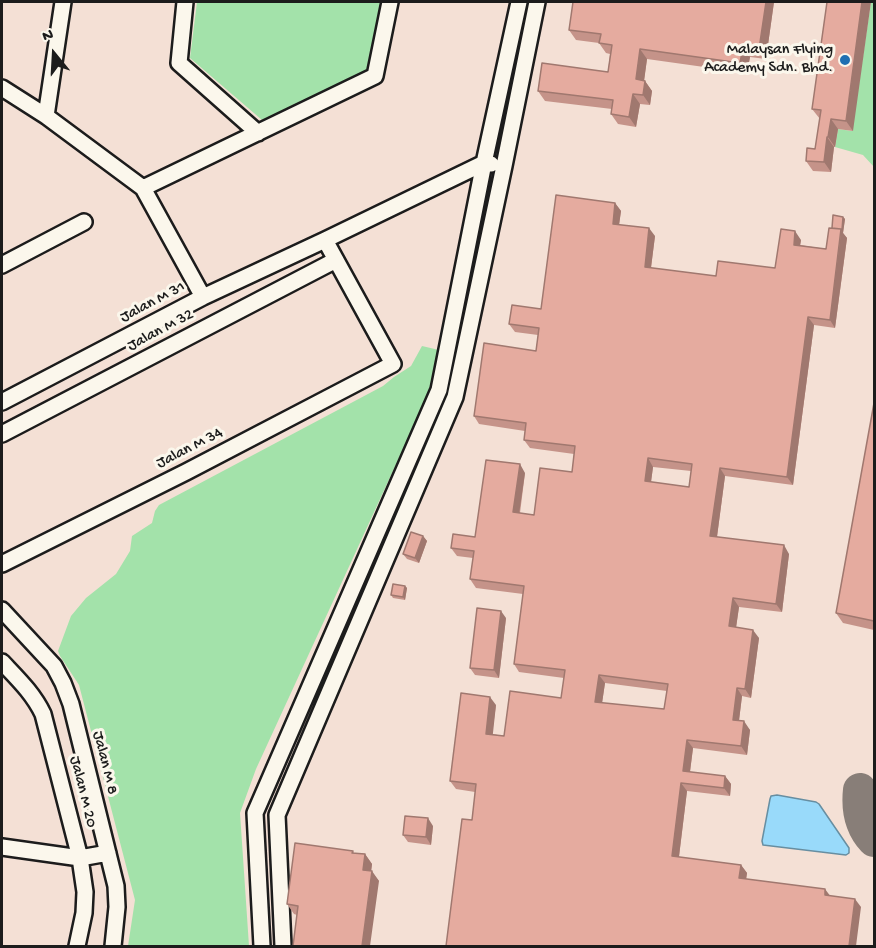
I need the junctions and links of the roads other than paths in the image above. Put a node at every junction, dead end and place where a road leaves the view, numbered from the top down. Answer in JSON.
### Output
{"nodes":[{"id":1,"x":63,"y":2,"type":"edge"},
{"id":2,"x":185,"y":2,"type":"edge"},
{"id":3,"x":390,"y":2,"type":"edge"},
{"id":4,"x":519,"y":2,"type":"edge"},
{"id":5,"x":537,"y":2,"type":"edge"},
{"id":6,"x":2,"y":88,"type":"edge"},
{"id":7,"x":46,"y":116,"type":"junction"},
{"id":8,"x":258,"y":133,"type":"junction"},
{"id":9,"x":484,"y":163,"type":"junction"},
{"id":10,"x":504,"y":166,"type":"junction"},
{"id":11,"x":143,"y":188,"type":"junction"},
{"id":12,"x":84,"y":222,"type":"dead end"},
{"id":13,"x":324,"y":240,"type":"junction"},
{"id":14,"x":336,"y":260,"type":"junction"},
{"id":15,"x":2,"y":265,"type":"edge"},
{"id":16,"x":203,"y":297,"type":"junction"},
{"id":17,"x":4,"y":398,"type":"edge"},
{"id":18,"x":2,"y":434,"type":"edge"},
{"id":19,"x":2,"y":564,"type":"edge"},
{"id":20,"x":2,"y":610,"type":"edge"},
{"id":21,"x":2,"y":662,"type":"edge"},
{"id":22,"x":2,"y":847,"type":"edge"},
{"id":23,"x":108,"y":853,"type":"junction"},
{"id":24,"x":80,"y":858,"type":"junction"},
{"id":25,"x":76,"y":946,"type":"edge"},
{"id":26,"x":113,"y":946,"type":"edge"},
{"id":27,"x":262,"y":946,"type":"edge"},
{"id":28,"x":283,"y":946,"type":"edge"}],
"edges":[{"from":1,"to":7,"type":"street"},
{"from":2,"to":8,"type":"street"},
{"from":3,"to":8,"type":"street"},
{"from":4,"to":9,"type":"street"},
{"from":5,"to":10,"type":"street"},
{"from":6,"to":7,"type":"street"},
{"from":7,"to":11,"type":"street"},
{"from":8,"to":11,"type":"street"},
{"from":9,"to":10,"type":"street"},
{"from":9,"to":13,"type":"street","name":"Jalan M 31"},
{"from":9,"to":27,"type":"street"},
{"from":10,"to":28,"type":"street"},
{"from":11,"to":16,"type":"street"},
{"from":12,"to":15,"type":"street"},
{"from":13,"to":14,"type":"street"},
{"from":13,"to":16,"type":"street","name":"Jalan M 31"},
{"from":14,"to":18,"type":"street","name":"Jalan M 32"},
{"from":14,"to":19,"type":"street","name":"Jalan M 34"},
{"from":16,"to":17,"type":"street","name":"Jalan M 31"},
{"from":20,"to":23,"type":"street","name":"Jalan M 8"},
{"from":21,"to":24,"type":"street","name":"Jalan M 20"},
{"from":22,"to":24,"type":"street"},
{"from":23,"to":24,"type":"street"},
{"from":23,"to":26,"type":"street","name":"Jalan M 8"},
{"from":24,"to":25,"type":"street","name":"Jalan M 20"}]}
